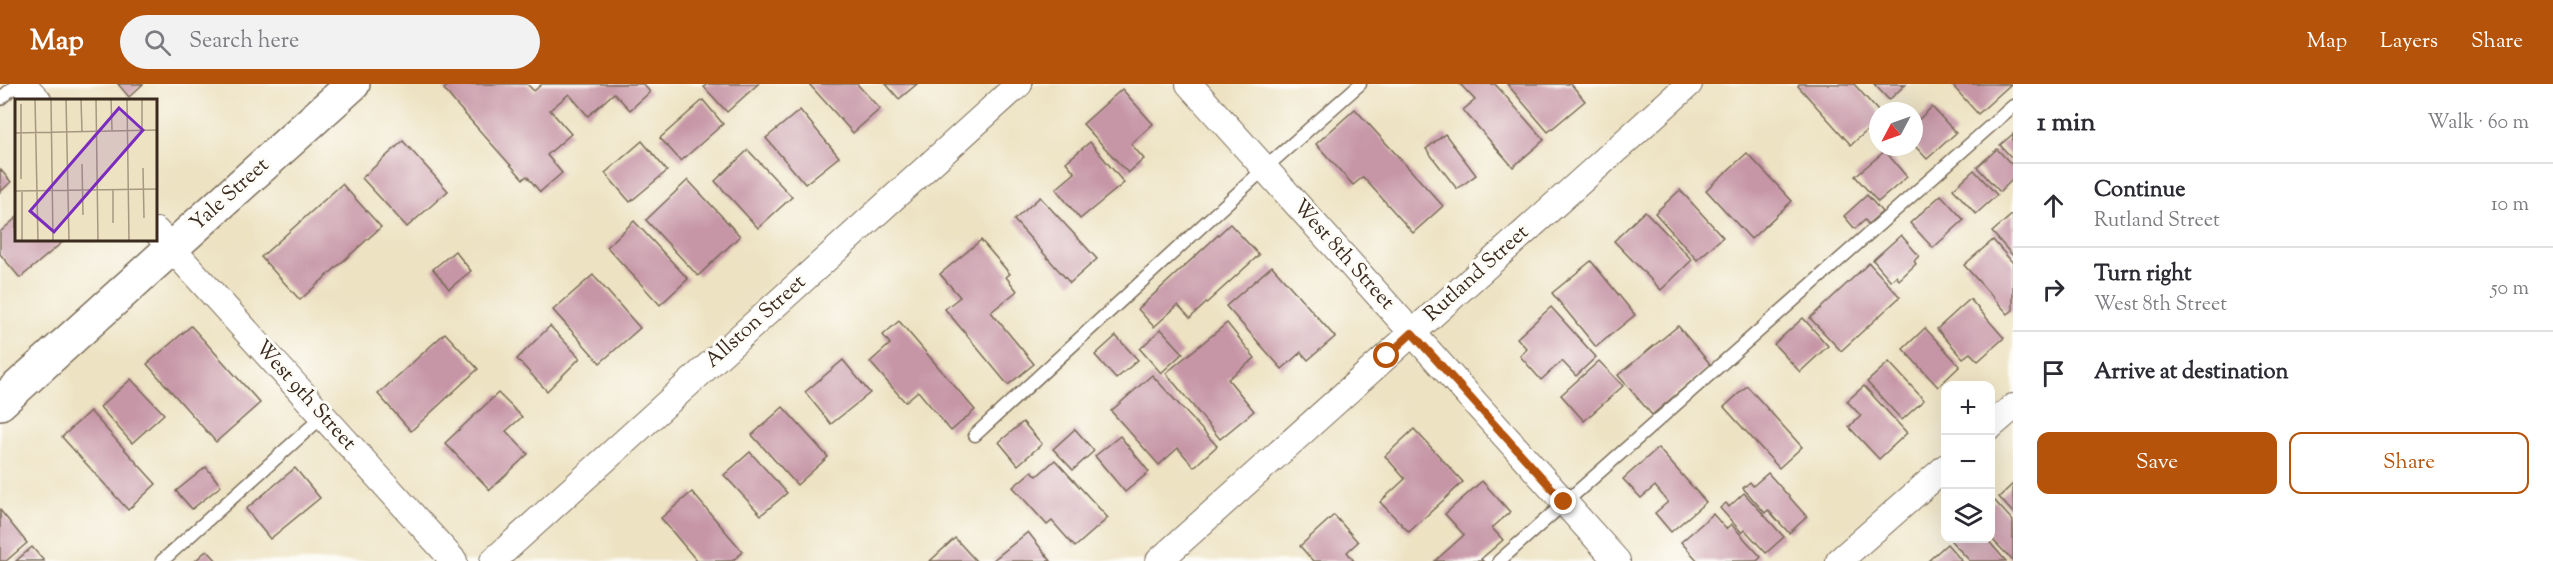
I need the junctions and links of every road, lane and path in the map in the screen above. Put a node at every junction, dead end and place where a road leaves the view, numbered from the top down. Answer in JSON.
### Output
{"nodes":[{"id":1,"x":17,"y":84,"type":"edge"},
{"id":2,"x":23,"y":84,"type":"edge"},
{"id":3,"x":354,"y":84,"type":"edge"},
{"id":4,"x":1019,"y":84,"type":"edge"},
{"id":5,"x":1189,"y":84,"type":"edge"},
{"id":6,"x":1359,"y":84,"type":"edge"},
{"id":7,"x":1689,"y":84,"type":"edge"},
{"id":8,"x":0,"y":99,"type":"edge"},
{"id":9,"x":37,"y":99,"type":"edge"},
{"id":10,"x":2013,"y":106,"type":"edge"},
{"id":11,"x":1265,"y":168,"type":"junction"},
{"id":12,"x":164,"y":240,"type":"edge"},
{"id":13,"x":1412,"y":333,"type":"junction"},
{"id":14,"x":0,"y":403,"type":"edge"},
{"id":15,"x":2013,"y":407,"type":"edge"},
{"id":16,"x":323,"y":416,"type":"junction"},
{"id":17,"x":1995,"y":423,"type":"edge"},
{"id":18,"x":975,"y":435,"type":"dead end"},
{"id":19,"x":1941,"y":471,"type":"edge"},
{"id":20,"x":1564,"y":502,"type":"junction"},
{"id":21,"x":162,"y":561,"type":"edge"},
{"id":22,"x":454,"y":561,"type":"edge"},
{"id":23,"x":493,"y":561,"type":"edge"},
{"id":24,"x":1159,"y":561,"type":"edge"},
{"id":25,"x":1499,"y":561,"type":"edge"},
{"id":26,"x":1617,"y":561,"type":"edge"},
{"id":27,"x":1839,"y":561,"type":"edge"}],
"edges":[{"from":1,"to":8,"type":"lane"},
{"from":2,"to":9,"type":"street"},
{"from":3,"to":12,"type":"main road","name":"Yale Street"},
{"from":4,"to":23,"type":"street","name":"Allston Street"},
{"from":5,"to":11,"type":"street","name":"West 8th Street"},
{"from":6,"to":11,"type":"lane"},
{"from":7,"to":13,"type":"street","name":"Rutland Street"},
{"from":10,"to":20,"type":"lane"},
{"from":11,"to":13,"type":"street","name":"West 8th Street"},
{"from":11,"to":18,"type":"lane"},
{"from":12,"to":14,"type":"main road","name":"Yale Street"},
{"from":12,"to":16,"type":"street","name":"West 9th Street"},
{"from":13,"to":20,"type":"street","name":"West 8th Street"},
{"from":13,"to":24,"type":"street","name":"Rutland Street"},
{"from":15,"to":17,"type":"street"},
{"from":16,"to":21,"type":"lane"},
{"from":16,"to":22,"type":"street","name":"West 9th Street"},
{"from":19,"to":27,"type":"street"},
{"from":20,"to":25,"type":"lane"},
{"from":20,"to":26,"type":"street","name":"West 8th Street"}]}
